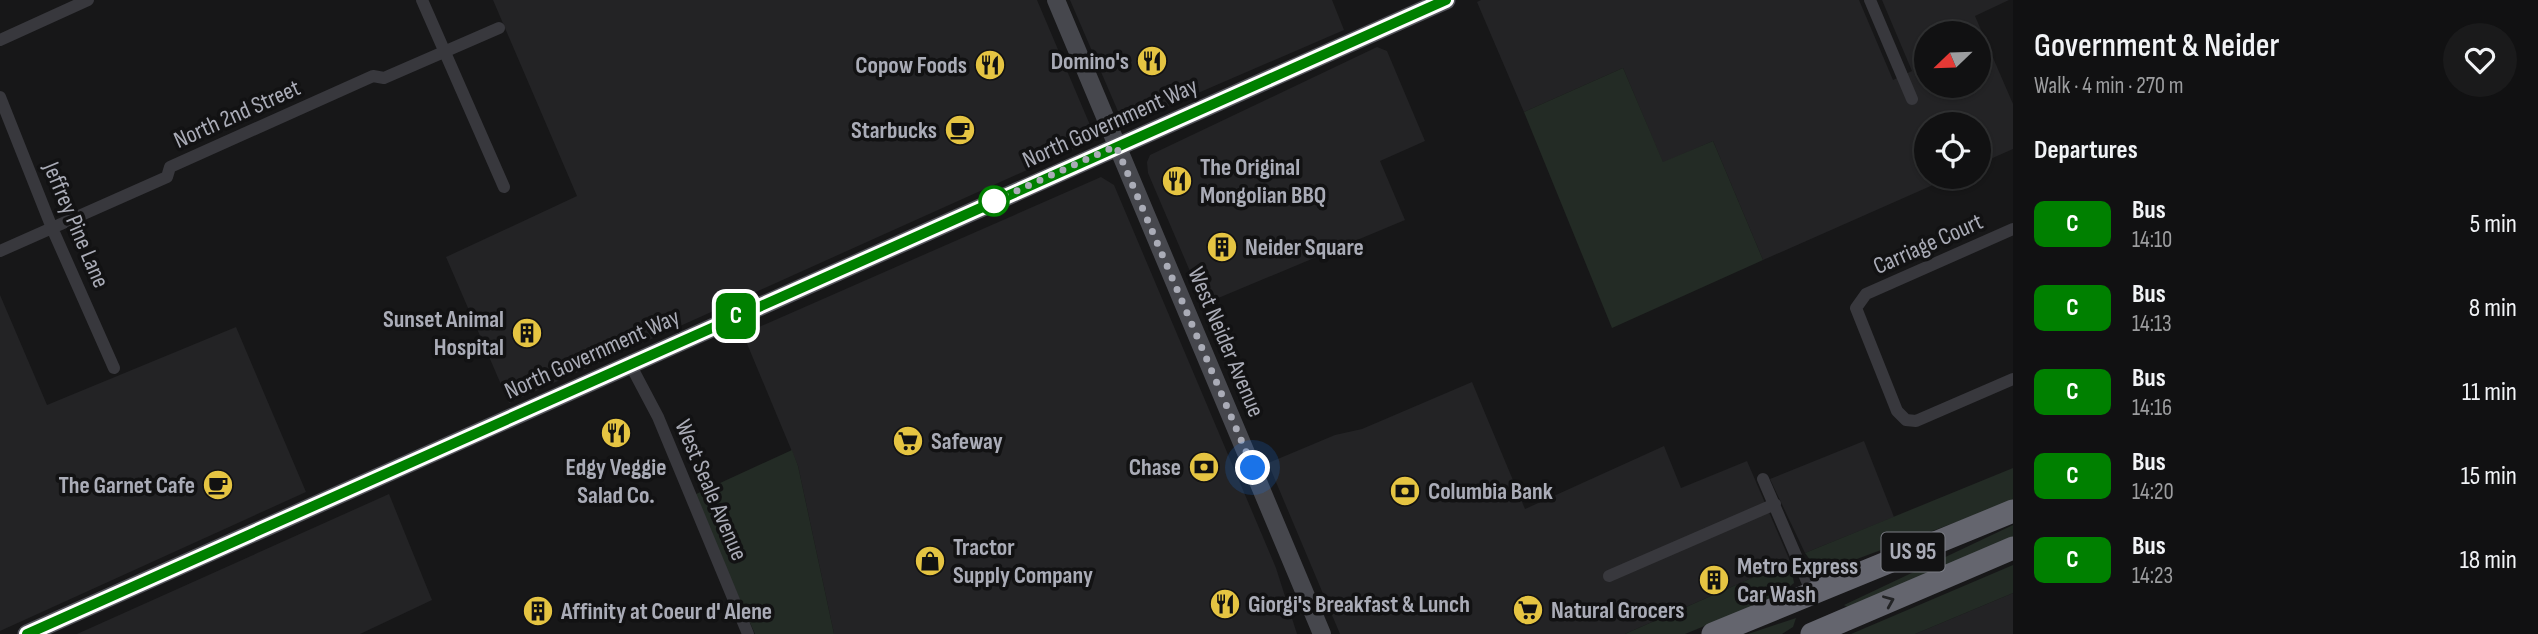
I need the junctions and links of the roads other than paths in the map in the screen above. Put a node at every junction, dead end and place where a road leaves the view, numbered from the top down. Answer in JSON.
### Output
{"nodes":[{"id":1,"x":88,"y":0,"type":"edge"},
{"id":2,"x":422,"y":0,"type":"edge"},
{"id":3,"x":1056,"y":0,"type":"edge"},
{"id":4,"x":1446,"y":0,"type":"edge"},
{"id":5,"x":1870,"y":0,"type":"edge"},
{"id":6,"x":499,"y":28,"type":"dead end"},
{"id":7,"x":0,"y":40,"type":"edge"},
{"id":8,"x":445,"y":52,"type":"junction"},
{"id":9,"x":0,"y":97,"type":"edge"},
{"id":10,"x":1912,"y":99,"type":"dead end"},
{"id":11,"x":1116,"y":146,"type":"junction"},
{"id":12,"x":504,"y":187,"type":"dead end"},
{"id":13,"x":52,"y":228,"type":"junction"},
{"id":14,"x":2013,"y":229,"type":"edge"},
{"id":15,"x":0,"y":251,"type":"edge"},
{"id":16,"x":630,"y":364,"type":"junction"},
{"id":17,"x":114,"y":368,"type":"dead end"},
{"id":18,"x":2013,"y":379,"type":"edge"},
{"id":19,"x":1763,"y":479,"type":"dead end"},
{"id":20,"x":1775,"y":505,"type":"junction"},
{"id":21,"x":2013,"y":511,"type":"edge"},
{"id":22,"x":2013,"y":548,"type":"edge"},
{"id":23,"x":1866,"y":571,"type":"junction"},
{"id":24,"x":1609,"y":576,"type":"dead end"},
{"id":25,"x":1812,"y":593,"type":"junction"},
{"id":26,"x":1822,"y":632,"type":"edge"},
{"id":27,"x":27,"y":634,"type":"edge"},
{"id":28,"x":748,"y":634,"type":"edge"},
{"id":29,"x":1322,"y":634,"type":"edge"},
{"id":30,"x":1713,"y":634,"type":"edge"},
{"id":31,"x":1798,"y":634,"type":"edge"}],
"edges":[{"from":1,"to":7,"type":"street"},
{"from":2,"to":8,"type":"street"},
{"from":3,"to":11,"type":"main road","name":"West Neider Avenue"},
{"from":4,"to":11,"type":"main road","name":"North Government Way"},
{"from":5,"to":10,"type":"street"},
{"from":6,"to":8,"type":"street","name":"North 2nd Street"},
{"from":8,"to":12,"type":"street"},
{"from":8,"to":13,"type":"street","name":"North 2nd Street"},
{"from":9,"to":13,"type":"street","name":"Jeffrey Pine Lane"},
{"from":11,"to":16,"type":"main road","name":"North Government Way"},
{"from":11,"to":29,"type":"main road","name":"West Neider Avenue"},
{"from":13,"to":15,"type":"street","name":"North 2nd Street"},
{"from":13,"to":17,"type":"street","name":"Jeffrey Pine Lane"},
{"from":14,"to":18,"type":"street","name":"Carriage Court"},
{"from":16,"to":27,"type":"main road","name":"North Government Way"},
{"from":16,"to":28,"type":"street","name":"West Seale Avenue"},
{"from":19,"to":20,"type":"street"},
{"from":20,"to":24,"type":"street"},
{"from":20,"to":25,"type":"street"},
{"from":21,"to":23,"type":"highway","number":"US 95"},
{"from":26,"to":22,"type":"highway","number":"US 95","one_way":true},
{"from":23,"to":25,"type":"highway","number":"US 95"},
{"from":23,"to":26,"type":"highway"},
{"from":25,"to":30,"type":"highway","number":"US 95"},
{"from":25,"to":31,"type":"highway"}]}
